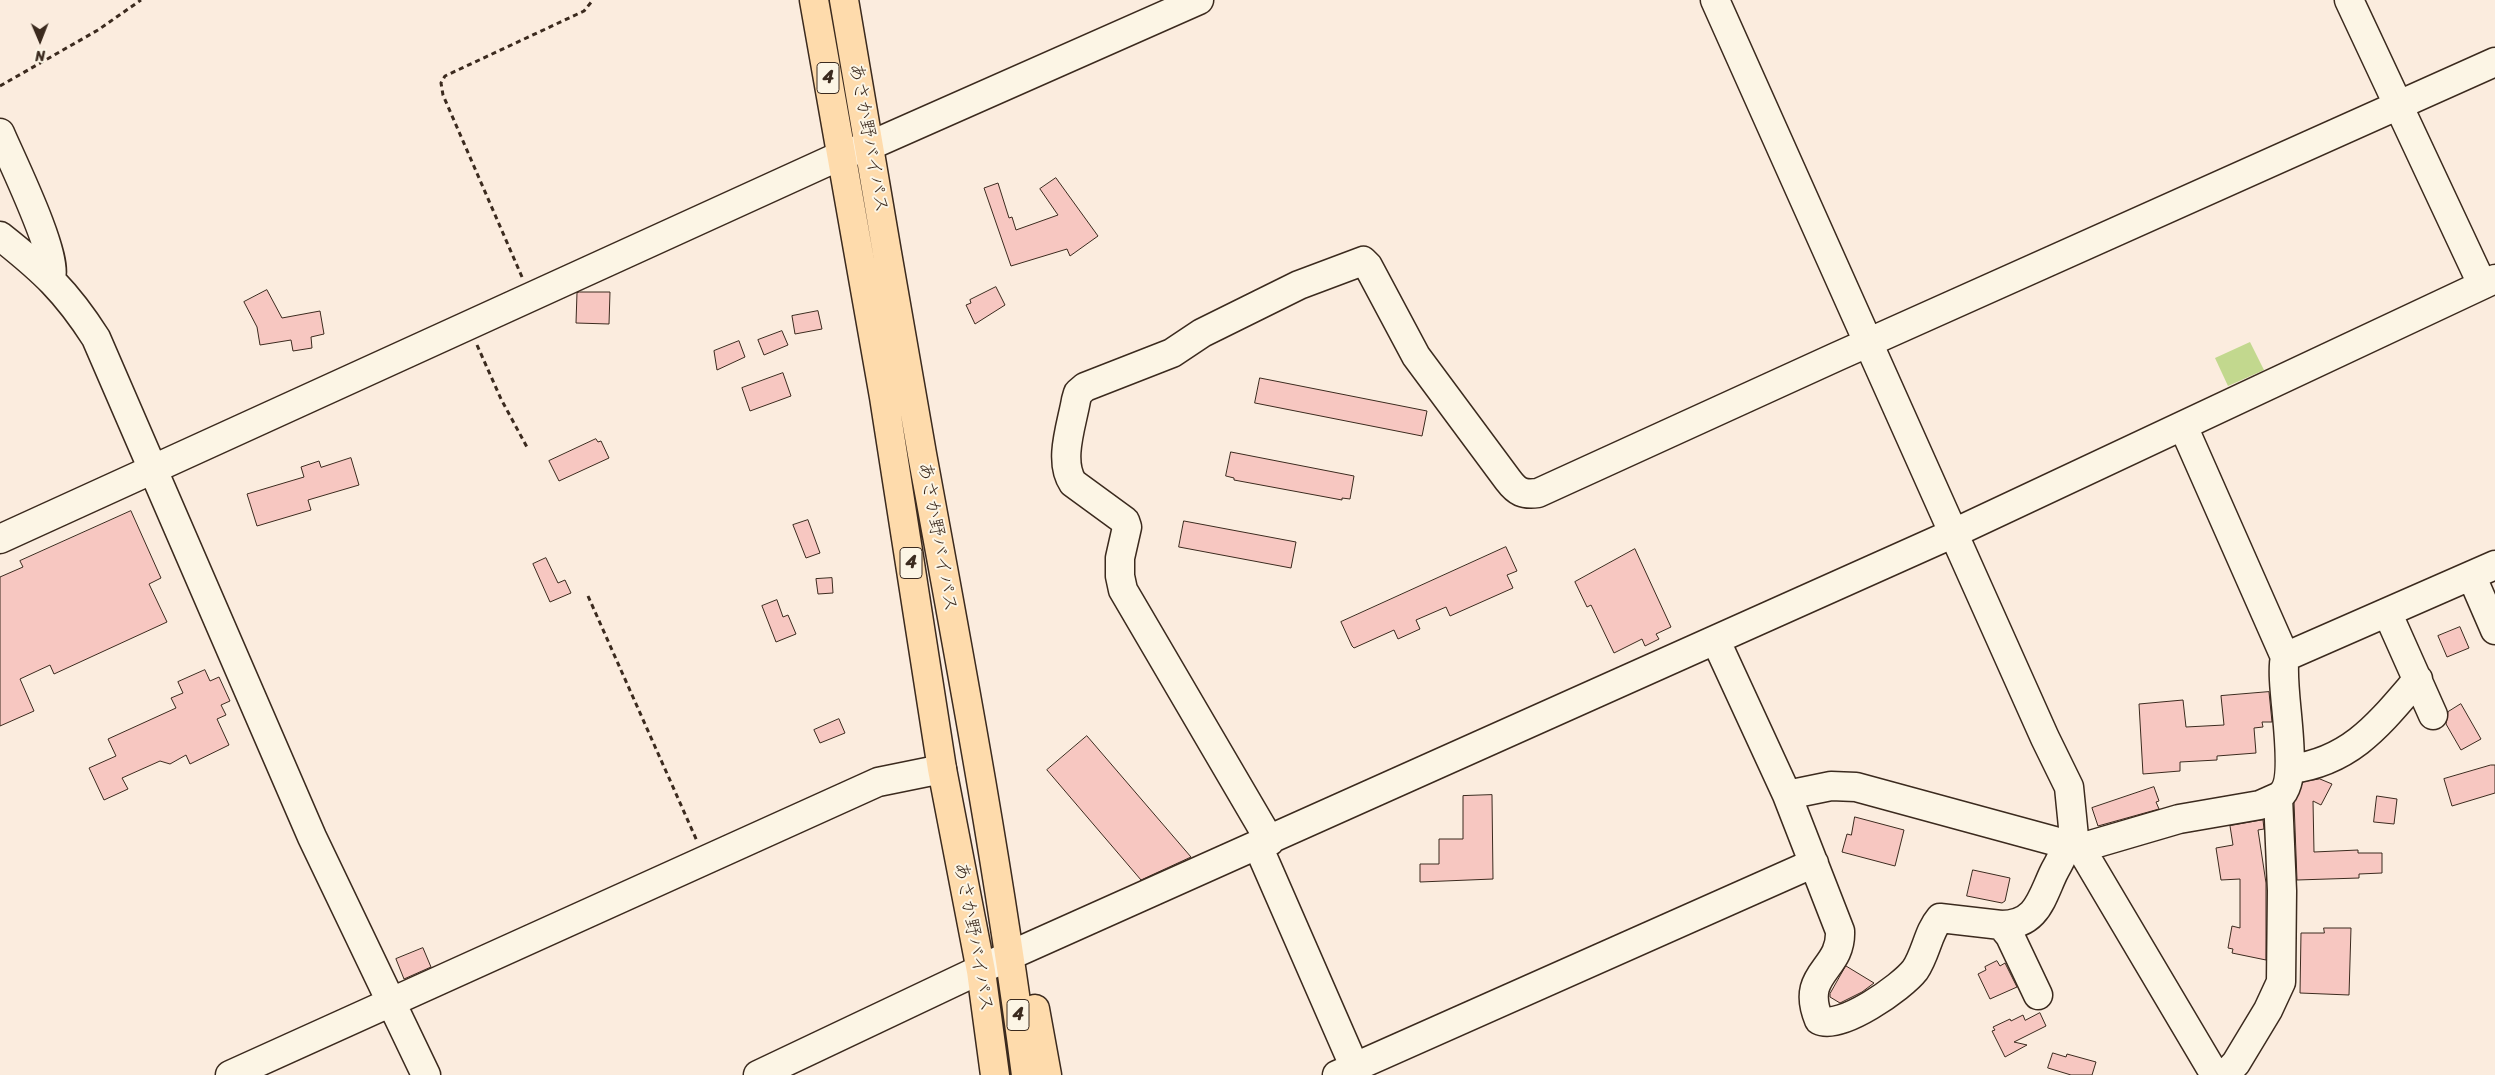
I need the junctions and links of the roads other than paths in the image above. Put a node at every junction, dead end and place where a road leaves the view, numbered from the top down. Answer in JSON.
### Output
{"nodes":[{"id":1,"x":814,"y":0,"type":"edge"},
{"id":2,"x":844,"y":0,"type":"edge"},
{"id":3,"x":1199,"y":0,"type":"edge"},
{"id":4,"x":1715,"y":0,"type":"edge"},
{"id":5,"x":2349,"y":0,"type":"edge"},
{"id":6,"x":1166,"y":7,"type":"edge"},
{"id":7,"x":2495,"y":62,"type":"edge"},
{"id":8,"x":2399,"y":106,"type":"junction"},
{"id":9,"x":0,"y":133,"type":"edge"},
{"id":10,"x":869,"y":146,"type":"junction"},
{"id":11,"x":842,"y":155,"type":"junction"},
{"id":12,"x":0,"y":236,"type":"edge"},
{"id":13,"x":51,"y":278,"type":"junction"},
{"id":14,"x":2488,"y":282,"type":"edge"},
{"id":15,"x":1870,"y":344,"type":"junction"},
{"id":16,"x":2183,"y":426,"type":"junction"},
{"id":17,"x":154,"y":470,"type":"junction"},
{"id":18,"x":1954,"y":533,"type":"junction"},
{"id":19,"x":0,"y":539,"type":"edge"},
{"id":20,"x":2483,"y":571,"type":"edge"},
{"id":21,"x":2388,"y":614,"type":"junction"},
{"id":22,"x":2495,"y":630,"type":"edge"},
{"id":23,"x":1716,"y":641,"type":"junction"},
{"id":24,"x":2285,"y":658,"type":"junction"},
{"id":25,"x":2418,"y":680,"type":"junction"},
{"id":26,"x":2433,"y":715,"type":"dead end"},
{"id":27,"x":942,"y":769,"type":"junction"},
{"id":28,"x":2290,"y":769,"type":"junction"},
{"id":29,"x":1786,"y":795,"type":"junction"},
{"id":30,"x":2278,"y":797,"type":"junction"},
{"id":31,"x":1264,"y":843,"type":"junction"},
{"id":32,"x":2072,"y":847,"type":"junction"},
{"id":33,"x":1814,"y":863,"type":"junction"},
{"id":34,"x":2001,"y":925,"type":"junction"},
{"id":35,"x":1010,"y":955,"type":"junction"},
{"id":36,"x":981,"y":971,"type":"junction"},
{"id":37,"x":2038,"y":995,"type":"dead end"},
{"id":38,"x":392,"y":1002,"type":"junction"},
{"id":39,"x":1350,"y":1073,"type":"edge"},
{"id":40,"x":230,"y":1075,"type":"edge"},
{"id":41,"x":426,"y":1075,"type":"edge"},
{"id":42,"x":758,"y":1075,"type":"edge"},
{"id":43,"x":978,"y":1075,"type":"edge"},
{"id":44,"x":995,"y":1075,"type":"edge"},
{"id":45,"x":1026,"y":1075,"type":"edge"},
{"id":46,"x":1047,"y":1075,"type":"edge"},
{"id":47,"x":2215,"y":1075,"type":"edge"},
{"id":48,"x":2225,"y":1075,"type":"edge"}],
"edges":[{"from":1,"to":11,"type":"highway","name":"あさか野バイパス","number":"4"},
{"from":2,"to":10,"type":"highway","name":"あさか野バイパス","number":"4"},
{"from":3,"to":6,"type":"street"},
{"from":4,"to":15,"type":"street"},
{"from":5,"to":8,"type":"street"},
{"from":6,"to":10,"type":"street"},
{"from":7,"to":8,"type":"street"},
{"from":8,"to":14,"type":"street"},
{"from":8,"to":15,"type":"street"},
{"from":9,"to":13,"type":"street"},
{"from":10,"to":11,"type":"street"},
{"from":10,"to":35,"type":"highway","name":"あさか野バイパス","number":"4"},
{"from":11,"to":17,"type":"street"},
{"from":11,"to":27,"type":"highway","name":"あさか野バイパス","number":"4"},
{"from":12,"to":13,"type":"street"},
{"from":13,"to":17,"type":"street"},
{"from":14,"to":16,"type":"street"},
{"from":15,"to":18,"type":"street"},
{"from":15,"to":31,"type":"street"},
{"from":16,"to":18,"type":"street"},
{"from":16,"to":24,"type":"street"},
{"from":17,"to":19,"type":"street"},
{"from":17,"to":38,"type":"street"},
{"from":18,"to":23,"type":"street"},
{"from":18,"to":32,"type":"street"},
{"from":20,"to":21,"type":"street"},
{"from":20,"to":22,"type":"street"},
{"from":21,"to":24,"type":"street"},
{"from":21,"to":25,"type":"street"},
{"from":23,"to":29,"type":"street"},
{"from":23,"to":31,"type":"street"},
{"from":24,"to":28,"type":"street"},
{"from":25,"to":26,"type":"street"},
{"from":25,"to":28,"type":"street"},
{"from":27,"to":36,"type":"highway","name":"あさか野バイパス","number":"4"},
{"from":27,"to":38,"type":"street"},
{"from":28,"to":30,"type":"street"},
{"from":29,"to":32,"type":"street"},
{"from":29,"to":33,"type":"street"},
{"from":30,"to":32,"type":"street"},
{"from":30,"to":48,"type":"street"},
{"from":31,"to":35,"type":"street"},
{"from":31,"to":39,"type":"street"},
{"from":32,"to":34,"type":"street"},
{"from":32,"to":47,"type":"street"},
{"from":33,"to":34,"type":"street"},
{"from":33,"to":39,"type":"street"},
{"from":34,"to":37,"type":"street"},
{"from":35,"to":36,"type":"street"},
{"from":35,"to":45,"type":"highway","name":"あさか野バイパス","number":"4"},
{"from":35,"to":46,"type":"highway"},
{"from":36,"to":42,"type":"street"},
{"from":36,"to":43,"type":"highway","number":"4"},
{"from":36,"to":44,"type":"highway","name":"あさか野バイパス","number":"4"},
{"from":38,"to":40,"type":"street"},
{"from":38,"to":41,"type":"street"}]}
